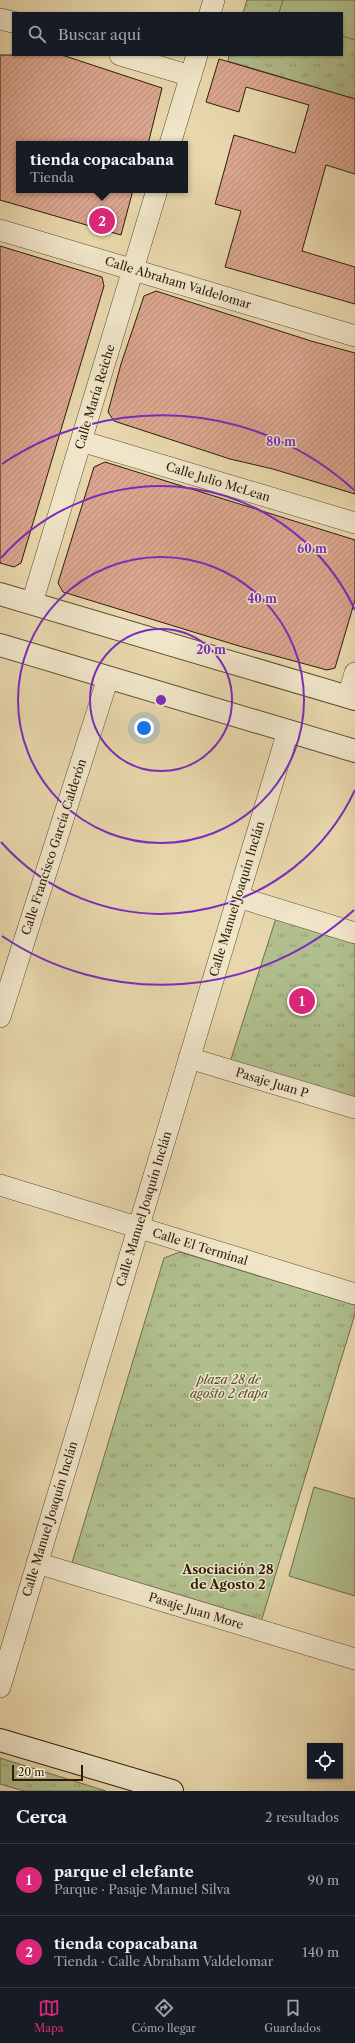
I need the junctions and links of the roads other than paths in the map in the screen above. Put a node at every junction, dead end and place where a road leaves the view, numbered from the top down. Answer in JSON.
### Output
{"nodes":[{"id":1,"x":214,"y":0,"type":"edge"},
{"id":2,"x":210,"y":12,"type":"edge"},
{"id":3,"x":0,"y":18,"type":"edge"},
{"id":4,"x":12,"y":22,"type":"edge"},
{"id":5,"x":123,"y":56,"type":"edge"},
{"id":6,"x":197,"y":56,"type":"edge"},
{"id":7,"x":191,"y":76,"type":"junction"},
{"id":8,"x":171,"y":141,"type":"edge"},
{"id":9,"x":156,"y":193,"type":"edge"},
{"id":10,"x":0,"y":230,"type":"edge"},
{"id":11,"x":133,"y":270,"type":"junction"},
{"id":12,"x":355,"y":336,"type":"edge"},
{"id":13,"x":81,"y":441,"type":"junction"},
{"id":14,"x":355,"y":523,"type":"edge"},
{"id":15,"x":0,"y":594,"type":"edge"},
{"id":16,"x":32,"y":603,"type":"junction"},
{"id":17,"x":0,"y":645,"type":"edge"},
{"id":18,"x":355,"y":673,"type":"edge"},
{"id":19,"x":108,"y":678,"type":"junction"},
{"id":20,"x":351,"y":698,"type":"edge"},
{"id":21,"x":288,"y":731,"type":"junction"},
{"id":22,"x":355,"y":752,"type":"edge"},
{"id":23,"x":238,"y":897,"type":"junction"},
{"id":24,"x":355,"y":933,"type":"edge"},
{"id":25,"x":0,"y":1017,"type":"edge"},
{"id":26,"x":189,"y":1058,"type":"junction"},
{"id":27,"x":355,"y":1108,"type":"edge"},
{"id":28,"x":0,"y":1186,"type":"edge"},
{"id":29,"x":138,"y":1228,"type":"junction"},
{"id":30,"x":355,"y":1294,"type":"edge"},
{"id":31,"x":37,"y":1563,"type":"junction"},
{"id":32,"x":355,"y":1659,"type":"edge"},
{"id":33,"x":0,"y":1687,"type":"edge"},
{"id":34,"x":0,"y":1740,"type":"edge"},
{"id":35,"x":172,"y":1791,"type":"edge"}],
"edges":[{"from":1,"to":2,"type":"street"},
{"from":3,"to":4,"type":"street"},
{"from":5,"to":7,"type":"street"},
{"from":6,"to":7,"type":"street"},
{"from":7,"to":8,"type":"street"},
{"from":9,"to":11,"type":"street","name":"Calle María Reiche"},
{"from":10,"to":11,"type":"street","name":"Calle Abraham Valdelomar"},
{"from":11,"to":12,"type":"street","name":"Calle Abraham Valdelomar"},
{"from":11,"to":13,"type":"street","name":"Calle María Reiche"},
{"from":13,"to":14,"type":"street","name":"Calle Julio McLean"},
{"from":13,"to":16,"type":"street","name":"Calle María Reiche"},
{"from":15,"to":16,"type":"street"},
{"from":16,"to":20,"type":"street"},
{"from":17,"to":19,"type":"street"},
{"from":18,"to":20,"type":"street"},
{"from":19,"to":21,"type":"street"},
{"from":19,"to":25,"type":"street","name":"Calle Francisco García Calderón"},
{"from":21,"to":22,"type":"street"},
{"from":21,"to":23,"type":"street","name":"Calle Manuel Joaquín Inclán"},
{"from":23,"to":24,"type":"street"},
{"from":23,"to":26,"type":"street","name":"Calle Manuel Joaquín Inclán"},
{"from":26,"to":27,"type":"street","name":"Pasaje Juan P"},
{"from":26,"to":29,"type":"street","name":"Calle Manuel Joaquín Inclán"},
{"from":28,"to":29,"type":"street","name":"Calle El Terminal"},
{"from":29,"to":30,"type":"street","name":"Calle El Terminal"},
{"from":29,"to":31,"type":"street","name":"Calle Manuel Joaquín Inclán"},
{"from":31,"to":32,"type":"street","name":"Pasaje Juan More"},
{"from":31,"to":33,"type":"street","name":"Calle Manuel Joaquín Inclán"},
{"from":34,"to":35,"type":"street"}]}
